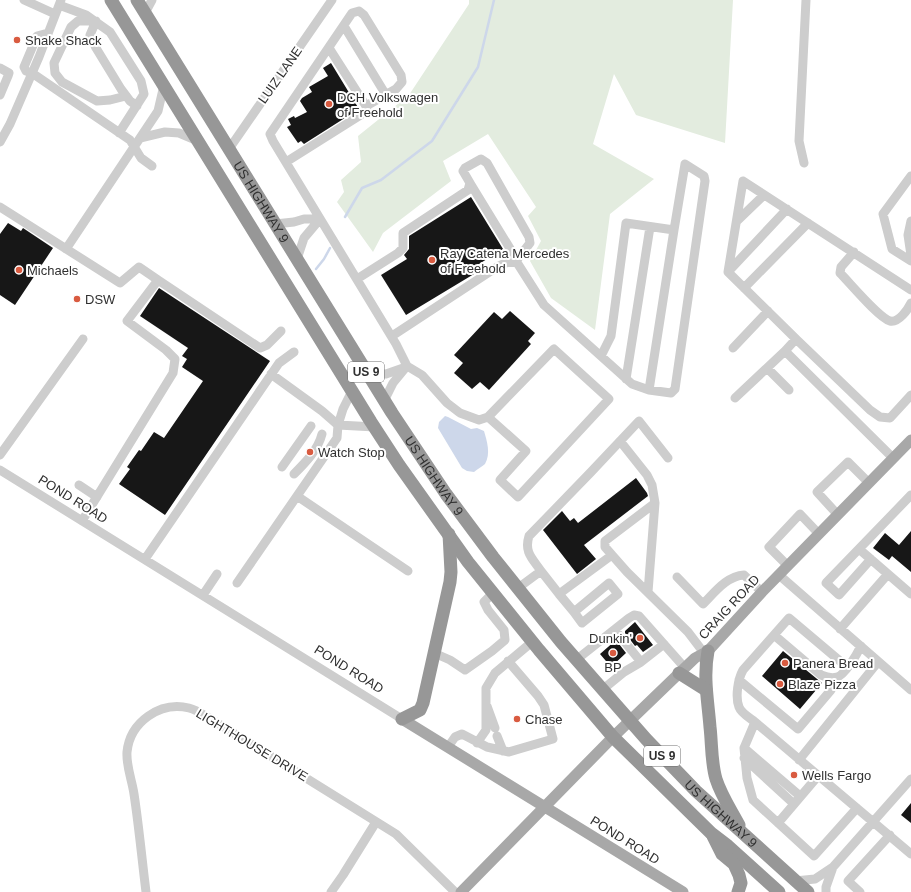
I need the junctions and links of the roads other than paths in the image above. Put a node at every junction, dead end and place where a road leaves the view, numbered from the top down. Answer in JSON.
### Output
{"nodes":[{"id":1,"x":24,"y":0,"type":"edge"},
{"id":2,"x":112,"y":0,"type":"edge"},
{"id":3,"x":137,"y":0,"type":"edge"},
{"id":4,"x":152,"y":0,"type":"edge"},
{"id":5,"x":332,"y":0,"type":"edge"},
{"id":6,"x":806,"y":0,"type":"edge"},
{"id":7,"x":60,"y":3,"type":"edge"},
{"id":8,"x":145,"y":13,"type":"junction"},
{"id":9,"x":55,"y":14,"type":"junction"},
{"id":10,"x":96,"y":21,"type":"junction"},
{"id":11,"x":344,"y":26,"type":"junction"},
{"id":12,"x":329,"y":48,"type":"junction"},
{"id":13,"x":0,"y":68,"type":"edge"},
{"id":14,"x":32,"y":73,"type":"junction"},
{"id":15,"x":164,"y":84,"type":"junction"},
{"id":16,"x":386,"y":94,"type":"junction"},
{"id":17,"x":0,"y":95,"type":"edge"},
{"id":18,"x":126,"y":96,"type":"junction"},
{"id":19,"x":137,"y":106,"type":"junction"},
{"id":20,"x":366,"y":106,"type":"junction"},
{"id":21,"x":119,"y":133,"type":"junction"},
{"id":22,"x":140,"y":138,"type":"junction"},
{"id":23,"x":0,"y":142,"type":"edge"},
{"id":24,"x":199,"y":142,"type":"junction"},
{"id":25,"x":134,"y":147,"type":"junction"},
{"id":26,"x":229,"y":149,"type":"junction"},
{"id":27,"x":286,"y":162,"type":"junction"},
{"id":28,"x":804,"y":163,"type":"dead end"},
{"id":29,"x":152,"y":166,"type":"dead end"},
{"id":30,"x":911,"y":176,"type":"edge"},
{"id":31,"x":470,"y":183,"type":"junction"},
{"id":32,"x":764,"y":194,"type":"junction"},
{"id":33,"x":0,"y":207,"type":"edge"},
{"id":34,"x":787,"y":209,"type":"junction"},
{"id":35,"x":320,"y":219,"type":"junction"},
{"id":36,"x":737,"y":221,"type":"junction"},
{"id":37,"x":911,"y":221,"type":"edge"},
{"id":38,"x":808,"y":223,"type":"junction"},
{"id":39,"x":275,"y":224,"type":"junction"},
{"id":40,"x":650,"y":227,"type":"junction"},
{"id":41,"x":674,"y":230,"type":"junction"},
{"id":42,"x":66,"y":249,"type":"junction"},
{"id":43,"x":854,"y":252,"type":"junction"},
{"id":44,"x":911,"y":255,"type":"edge"},
{"id":45,"x":297,"y":259,"type":"junction"},
{"id":46,"x":516,"y":260,"type":"junction"},
{"id":47,"x":911,"y":261,"type":"edge"},
{"id":48,"x":728,"y":272,"type":"junction"},
{"id":49,"x":357,"y":279,"type":"junction"},
{"id":50,"x":158,"y":280,"type":"junction"},
{"id":51,"x":744,"y":288,"type":"junction"},
{"id":52,"x":911,"y":290,"type":"edge"},
{"id":53,"x":911,"y":303,"type":"edge"},
{"id":54,"x":768,"y":311,"type":"junction"},
{"id":55,"x":281,"y":331,"type":"dead end"},
{"id":56,"x":392,"y":336,"type":"junction"},
{"id":57,"x":83,"y":339,"type":"dead end"},
{"id":58,"x":796,"y":339,"type":"junction"},
{"id":59,"x":733,"y":348,"type":"dead end"},
{"id":60,"x":785,"y":351,"type":"junction"},
{"id":61,"x":294,"y":352,"type":"dead end"},
{"id":62,"x":601,"y":356,"type":"junction"},
{"id":63,"x":407,"y":366,"type":"junction"},
{"id":64,"x":766,"y":368,"type":"junction"},
{"id":65,"x":367,"y":373,"type":"junction"},
{"id":66,"x":271,"y":374,"type":"junction"},
{"id":67,"x":626,"y":379,"type":"junction"},
{"id":68,"x":649,"y":390,"type":"junction"},
{"id":69,"x":789,"y":390,"type":"dead end"},
{"id":70,"x":352,"y":391,"type":"junction"},
{"id":71,"x":911,"y":395,"type":"edge"},
{"id":72,"x":735,"y":398,"type":"dead end"},
{"id":73,"x":384,"y":401,"type":"junction"},
{"id":74,"x":488,"y":417,"type":"junction"},
{"id":75,"x":338,"y":425,"type":"junction"},
{"id":76,"x":311,"y":426,"type":"dead end"},
{"id":77,"x":375,"y":427,"type":"junction"},
{"id":78,"x":322,"y":434,"type":"dead end"},
{"id":79,"x":911,"y":440,"type":"edge"},
{"id":80,"x":620,"y":441,"type":"junction"},
{"id":81,"x":334,"y":442,"type":"junction"},
{"id":82,"x":0,"y":455,"type":"edge"},
{"id":83,"x":668,"y":458,"type":"dead end"},
{"id":84,"x":893,"y":458,"type":"junction"},
{"id":85,"x":282,"y":467,"type":"dead end"},
{"id":86,"x":0,"y":470,"type":"edge"},
{"id":87,"x":869,"y":482,"type":"junction"},
{"id":88,"x":79,"y":486,"type":"dead end"},
{"id":89,"x":911,"y":495,"type":"edge"},
{"id":90,"x":97,"y":496,"type":"junction"},
{"id":91,"x":297,"y":496,"type":"junction"},
{"id":92,"x":655,"y":503,"type":"junction"},
{"id":93,"x":838,"y":514,"type":"junction"},
{"id":94,"x":82,"y":520,"type":"junction"},
{"id":95,"x":449,"y":534,"type":"junction"},
{"id":96,"x":819,"y":534,"type":"junction"},
{"id":97,"x":859,"y":549,"type":"junction"},
{"id":98,"x":612,"y":555,"type":"junction"},
{"id":99,"x":145,"y":559,"type":"junction"},
{"id":100,"x":871,"y":559,"type":"junction"},
{"id":101,"x":788,"y":566,"type":"junction"},
{"id":102,"x":541,"y":570,"type":"junction"},
{"id":103,"x":408,"y":571,"type":"dead end"},
{"id":104,"x":217,"y":574,"type":"dead end"},
{"id":105,"x":888,"y":574,"type":"junction"},
{"id":106,"x":778,"y":575,"type":"junction"},
{"id":107,"x":677,"y":577,"type":"dead end"},
{"id":108,"x":237,"y":583,"type":"dead end"},
{"id":109,"x":518,"y":588,"type":"junction"},
{"id":110,"x":648,"y":592,"type":"junction"},
{"id":111,"x":762,"y":592,"type":"junction"},
{"id":112,"x":493,"y":593,"type":"junction"},
{"id":113,"x":560,"y":594,"type":"junction"},
{"id":114,"x":911,"y":594,"type":"edge"},
{"id":115,"x":203,"y":595,"type":"junction"},
{"id":116,"x":574,"y":612,"type":"junction"},
{"id":117,"x":515,"y":621,"type":"junction"},
{"id":118,"x":840,"y":629,"type":"junction"},
{"id":119,"x":504,"y":630,"type":"junction"},
{"id":120,"x":615,"y":630,"type":"junction"},
{"id":121,"x":774,"y":635,"type":"junction"},
{"id":122,"x":532,"y":642,"type":"junction"},
{"id":123,"x":664,"y":644,"type":"junction"},
{"id":124,"x":861,"y":646,"type":"junction"},
{"id":125,"x":706,"y":652,"type":"junction"},
{"id":126,"x":434,"y":654,"type":"junction"},
{"id":127,"x":576,"y":660,"type":"junction"},
{"id":128,"x":508,"y":661,"type":"junction"},
{"id":129,"x":642,"y":662,"type":"junction"},
{"id":130,"x":878,"y":662,"type":"junction"},
{"id":131,"x":847,"y":667,"type":"junction"},
{"id":132,"x":682,"y":670,"type":"junction"},
{"id":133,"x":836,"y":678,"type":"junction"},
{"id":134,"x":738,"y":680,"type":"junction"},
{"id":135,"x":602,"y":690,"type":"junction"},
{"id":136,"x":706,"y":690,"type":"junction"},
{"id":137,"x":911,"y":690,"type":"edge"},
{"id":138,"x":486,"y":703,"type":"junction"},
{"id":139,"x":402,"y":719,"type":"junction"},
{"id":140,"x":629,"y":721,"type":"junction"},
{"id":141,"x":754,"y":722,"type":"junction"},
{"id":142,"x":613,"y":737,"type":"junction"},
{"id":143,"x":477,"y":743,"type":"junction"},
{"id":144,"x":448,"y":747,"type":"junction"},
{"id":145,"x":503,"y":751,"type":"junction"},
{"id":146,"x":744,"y":753,"type":"junction"},
{"id":147,"x":799,"y":760,"type":"junction"},
{"id":148,"x":818,"y":776,"type":"junction"},
{"id":149,"x":911,"y":779,"type":"edge"},
{"id":150,"x":797,"y":800,"type":"junction"},
{"id":151,"x":546,"y":806,"type":"junction"},
{"id":152,"x":857,"y":808,"type":"junction"},
{"id":153,"x":376,"y":822,"type":"junction"},
{"id":154,"x":874,"y":822,"type":"junction"},
{"id":155,"x":778,"y":823,"type":"junction"},
{"id":156,"x":712,"y":833,"type":"junction"},
{"id":157,"x":890,"y":835,"type":"junction"},
{"id":158,"x":745,"y":836,"type":"junction"},
{"id":159,"x":911,"y":854,"type":"edge"},
{"id":160,"x":833,"y":866,"type":"junction"},
{"id":161,"x":795,"y":881,"type":"junction"},
{"id":162,"x":146,"y":892,"type":"edge"},
{"id":163,"x":331,"y":892,"type":"edge"},
{"id":164,"x":455,"y":892,"type":"edge"},
{"id":165,"x":461,"y":892,"type":"edge"},
{"id":166,"x":683,"y":892,"type":"edge"},
{"id":167,"x":738,"y":892,"type":"edge"},
{"id":168,"x":778,"y":892,"type":"edge"},
{"id":169,"x":808,"y":892,"type":"edge"},
{"id":170,"x":826,"y":892,"type":"edge"},
{"id":171,"x":860,"y":892,"type":"edge"}],
"edges":[{"from":1,"to":9,"type":"street"},
{"from":2,"to":15,"type":"highway","name":"US HIGHWAY 9","number":"US 9"},
{"from":3,"to":8,"type":"highway","name":"US HIGHWAY 9","number":"US 9"},
{"from":4,"to":8,"type":"street"},
{"from":5,"to":26,"type":"street","name":"LUIZ LANE"},
{"from":6,"to":28,"type":"street"},
{"from":7,"to":9,"type":"street"},
{"from":7,"to":10,"type":"street"},
{"from":8,"to":26,"type":"highway","name":"US HIGHWAY 9","number":"US 9"},
{"from":9,"to":14,"type":"street"},
{"from":10,"to":18,"type":"street"},
{"from":10,"to":18,"type":"street"},
{"from":10,"to":19,"type":"street"},
{"from":11,"to":12,"type":"street"},
{"from":11,"to":16,"type":"street"},
{"from":11,"to":16,"type":"street"},
{"from":12,"to":20,"type":"street"},
{"from":12,"to":27,"type":"street"},
{"from":13,"to":17,"type":"street"},
{"from":14,"to":21,"type":"street"},
{"from":14,"to":23,"type":"street"},
{"from":15,"to":22,"type":"street"},
{"from":15,"to":24,"type":"highway","name":"US HIGHWAY 9","number":"US 9"},
{"from":16,"to":20,"type":"street"},
{"from":18,"to":19,"type":"street"},
{"from":19,"to":21,"type":"street"},
{"from":20,"to":27,"type":"street"},
{"from":21,"to":25,"type":"street"},
{"from":22,"to":24,"type":"street"},
{"from":22,"to":25,"type":"street"},
{"from":24,"to":70,"type":"highway","name":"US HIGHWAY 9","number":"US 9"},
{"from":25,"to":29,"type":"street"},
{"from":25,"to":42,"type":"street"},
{"from":26,"to":39,"type":"highway","name":"US HIGHWAY 9","number":"US 9"},
{"from":27,"to":35,"type":"street"},
{"from":30,"to":47,"type":"street"},
{"from":31,"to":46,"type":"street"},
{"from":31,"to":46,"type":"street"},
{"from":31,"to":49,"type":"street"},
{"from":32,"to":34,"type":"street"},
{"from":32,"to":36,"type":"street"},
{"from":32,"to":36,"type":"street"},
{"from":33,"to":42,"type":"street"},
{"from":34,"to":38,"type":"street"},
{"from":34,"to":48,"type":"street"},
{"from":35,"to":39,"type":"street"},
{"from":35,"to":45,"type":"street"},
{"from":35,"to":49,"type":"street"},
{"from":36,"to":48,"type":"street"},
{"from":37,"to":44,"type":"street"},
{"from":38,"to":43,"type":"street"},
{"from":38,"to":51,"type":"street"},
{"from":39,"to":45,"type":"highway","name":"US HIGHWAY 9","number":"US 9"},
{"from":40,"to":41,"type":"street"},
{"from":40,"to":62,"type":"street"},
{"from":40,"to":67,"type":"street"},
{"from":41,"to":68,"type":"street"},
{"from":41,"to":68,"type":"street"},
{"from":42,"to":50,"type":"street"},
{"from":43,"to":52,"type":"street"},
{"from":43,"to":53,"type":"street"},
{"from":45,"to":65,"type":"highway","name":"US HIGHWAY 9","number":"US 9"},
{"from":46,"to":56,"type":"street"},
{"from":46,"to":62,"type":"street"},
{"from":48,"to":51,"type":"street"},
{"from":49,"to":56,"type":"street"},
{"from":50,"to":55,"type":"street"},
{"from":50,"to":90,"type":"street"},
{"from":51,"to":54,"type":"street"},
{"from":54,"to":58,"type":"street"},
{"from":54,"to":59,"type":"street"},
{"from":56,"to":63,"type":"street"},
{"from":57,"to":82,"type":"street"},
{"from":58,"to":60,"type":"street"},
{"from":58,"to":71,"type":"street"},
{"from":60,"to":64,"type":"street"},
{"from":60,"to":84,"type":"street"},
{"from":61,"to":66,"type":"street"},
{"from":62,"to":67,"type":"street"},
{"from":63,"to":65,"type":"street"},
{"from":63,"to":73,"type":"street"},
{"from":63,"to":74,"type":"street"},
{"from":64,"to":69,"type":"street"},
{"from":64,"to":72,"type":"street"},
{"from":65,"to":73,"type":"highway","name":"US HIGHWAY 9","number":"US 9"},
{"from":66,"to":75,"type":"street"},
{"from":66,"to":99,"type":"street"},
{"from":67,"to":68,"type":"street"},
{"from":70,"to":75,"type":"street"},
{"from":70,"to":77,"type":"highway","name":"US HIGHWAY 9","number":"US 9"},
{"from":73,"to":109,"type":"highway","name":"US HIGHWAY 9","number":"US 9"},
{"from":74,"to":74,"type":"street"},
{"from":75,"to":77,"type":"street"},
{"from":75,"to":81,"type":"street"},
{"from":76,"to":85,"type":"street"},
{"from":77,"to":95,"type":"highway","name":"US HIGHWAY 9","number":"US 9"},
{"from":78,"to":81,"type":"street"},
{"from":79,"to":84,"type":"main road","name":"CRAIG ROAD"},
{"from":80,"to":83,"type":"street"},
{"from":80,"to":92,"type":"street"},
{"from":80,"to":102,"type":"street"},
{"from":81,"to":91,"type":"street"},
{"from":84,"to":87,"type":"main road","name":"CRAIG ROAD"},
{"from":86,"to":94,"type":"street","name":"POND ROAD"},
{"from":87,"to":93,"type":"main road","name":"CRAIG ROAD"},
{"from":87,"to":93,"type":"street"},
{"from":88,"to":90,"type":"street"},
{"from":89,"to":97,"type":"street"},
{"from":90,"to":94,"type":"street"},
{"from":91,"to":103,"type":"street"},
{"from":91,"to":108,"type":"street"},
{"from":92,"to":98,"type":"street"},
{"from":92,"to":110,"type":"street"},
{"from":93,"to":96,"type":"main road","name":"CRAIG ROAD"},
{"from":94,"to":99,"type":"street","name":"POND ROAD"},
{"from":95,"to":112,"type":"highway","name":"US HIGHWAY 9","number":"US 9"},
{"from":95,"to":126,"type":"highway"},
{"from":96,"to":101,"type":"main road","name":"CRAIG ROAD"},
{"from":96,"to":101,"type":"street"},
{"from":97,"to":100,"type":"street"},
{"from":97,"to":100,"type":"street"},
{"from":98,"to":110,"type":"street"},
{"from":98,"to":113,"type":"street"},
{"from":99,"to":115,"type":"street","name":"POND ROAD"},
{"from":100,"to":105,"type":"street"},
{"from":101,"to":106,"type":"main road","name":"CRAIG ROAD"},
{"from":102,"to":109,"type":"street"},
{"from":102,"to":113,"type":"street"},
{"from":104,"to":115,"type":"street"},
{"from":105,"to":114,"type":"street"},
{"from":105,"to":118,"type":"street"},
{"from":106,"to":111,"type":"main road","name":"CRAIG ROAD"},
{"from":106,"to":118,"type":"street"},
{"from":107,"to":111,"type":"street"},
{"from":109,"to":127,"type":"highway","name":"US HIGHWAY 9","number":"US 9"},
{"from":110,"to":125,"type":"street"},
{"from":111,"to":125,"type":"main road","name":"CRAIG ROAD"},
{"from":112,"to":117,"type":"highway","name":"US HIGHWAY 9","number":"US 9"},
{"from":112,"to":119,"type":"street"},
{"from":113,"to":116,"type":"street"},
{"from":115,"to":139,"type":"street","name":"POND ROAD"},
{"from":116,"to":116,"type":"street"},
{"from":117,"to":119,"type":"street"},
{"from":117,"to":122,"type":"highway","name":"US HIGHWAY 9","number":"US 9"},
{"from":118,"to":124,"type":"street"},
{"from":119,"to":126,"type":"street"},
{"from":120,"to":123,"type":"street"},
{"from":120,"to":127,"type":"street"},
{"from":120,"to":129,"type":"street"},
{"from":121,"to":131,"type":"street"},
{"from":121,"to":133,"type":"street"},
{"from":121,"to":134,"type":"street"},
{"from":122,"to":128,"type":"street"},
{"from":122,"to":142,"type":"highway","name":"US HIGHWAY 9","number":"US 9"},
{"from":123,"to":129,"type":"street"},
{"from":123,"to":132,"type":"street"},
{"from":124,"to":130,"type":"street"},
{"from":124,"to":131,"type":"street"},
{"from":125,"to":132,"type":"main road","name":"CRAIG ROAD"},
{"from":125,"to":136,"type":"highway"},
{"from":126,"to":139,"type":"highway"},
{"from":127,"to":135,"type":"highway","name":"US HIGHWAY 9","number":"US 9"},
{"from":128,"to":138,"type":"street"},
{"from":128,"to":145,"type":"street"},
{"from":129,"to":135,"type":"street"},
{"from":130,"to":137,"type":"street"},
{"from":130,"to":147,"type":"street"},
{"from":131,"to":133,"type":"street"},
{"from":132,"to":136,"type":"highway"},
{"from":132,"to":140,"type":"main road","name":"CRAIG ROAD"},
{"from":133,"to":134,"type":"street"},
{"from":134,"to":141,"type":"street"},
{"from":135,"to":140,"type":"highway","name":"US HIGHWAY 9","number":"US 9"},
{"from":136,"to":158,"type":"highway"},
{"from":138,"to":143,"type":"street"},
{"from":138,"to":145,"type":"street"},
{"from":139,"to":144,"type":"main road","name":"POND ROAD"},
{"from":140,"to":142,"type":"main road","name":"CRAIG ROAD"},
{"from":140,"to":158,"type":"highway","name":"US HIGHWAY 9","number":"US 9"},
{"from":141,"to":146,"type":"street"},
{"from":141,"to":147,"type":"street"},
{"from":142,"to":151,"type":"main road","name":"CRAIG ROAD"},
{"from":142,"to":156,"type":"highway","name":"US HIGHWAY 9","number":"US 9"},
{"from":143,"to":144,"type":"street"},
{"from":143,"to":145,"type":"street"},
{"from":144,"to":151,"type":"main road","name":"POND ROAD"},
{"from":146,"to":150,"type":"street"},
{"from":146,"to":155,"type":"street"},
{"from":147,"to":148,"type":"street"},
{"from":148,"to":150,"type":"street"},
{"from":148,"to":152,"type":"street"},
{"from":149,"to":154,"type":"street"},
{"from":150,"to":155,"type":"street"},
{"from":151,"to":165,"type":"main road","name":"CRAIG ROAD"},
{"from":151,"to":166,"type":"main road","name":"POND ROAD"},
{"from":152,"to":154,"type":"street"},
{"from":152,"to":155,"type":"street"},
{"from":153,"to":162,"type":"street","name":"LIGHTHOUSE DRIVE"},
{"from":153,"to":163,"type":"street"},
{"from":153,"to":164,"type":"street","name":"LIGHTHOUSE DRIVE"},
{"from":154,"to":157,"type":"street"},
{"from":154,"to":160,"type":"street"},
{"from":156,"to":167,"type":"highway"},
{"from":156,"to":168,"type":"highway","name":"US HIGHWAY 9","number":"US 9"},
{"from":157,"to":159,"type":"street"},
{"from":157,"to":171,"type":"street"},
{"from":158,"to":161,"type":"highway","name":"US HIGHWAY 9","number":"US 9"},
{"from":160,"to":161,"type":"street"},
{"from":160,"to":170,"type":"street"},
{"from":161,"to":169,"type":"highway","name":"US HIGHWAY 9","number":"US 9"}]}
